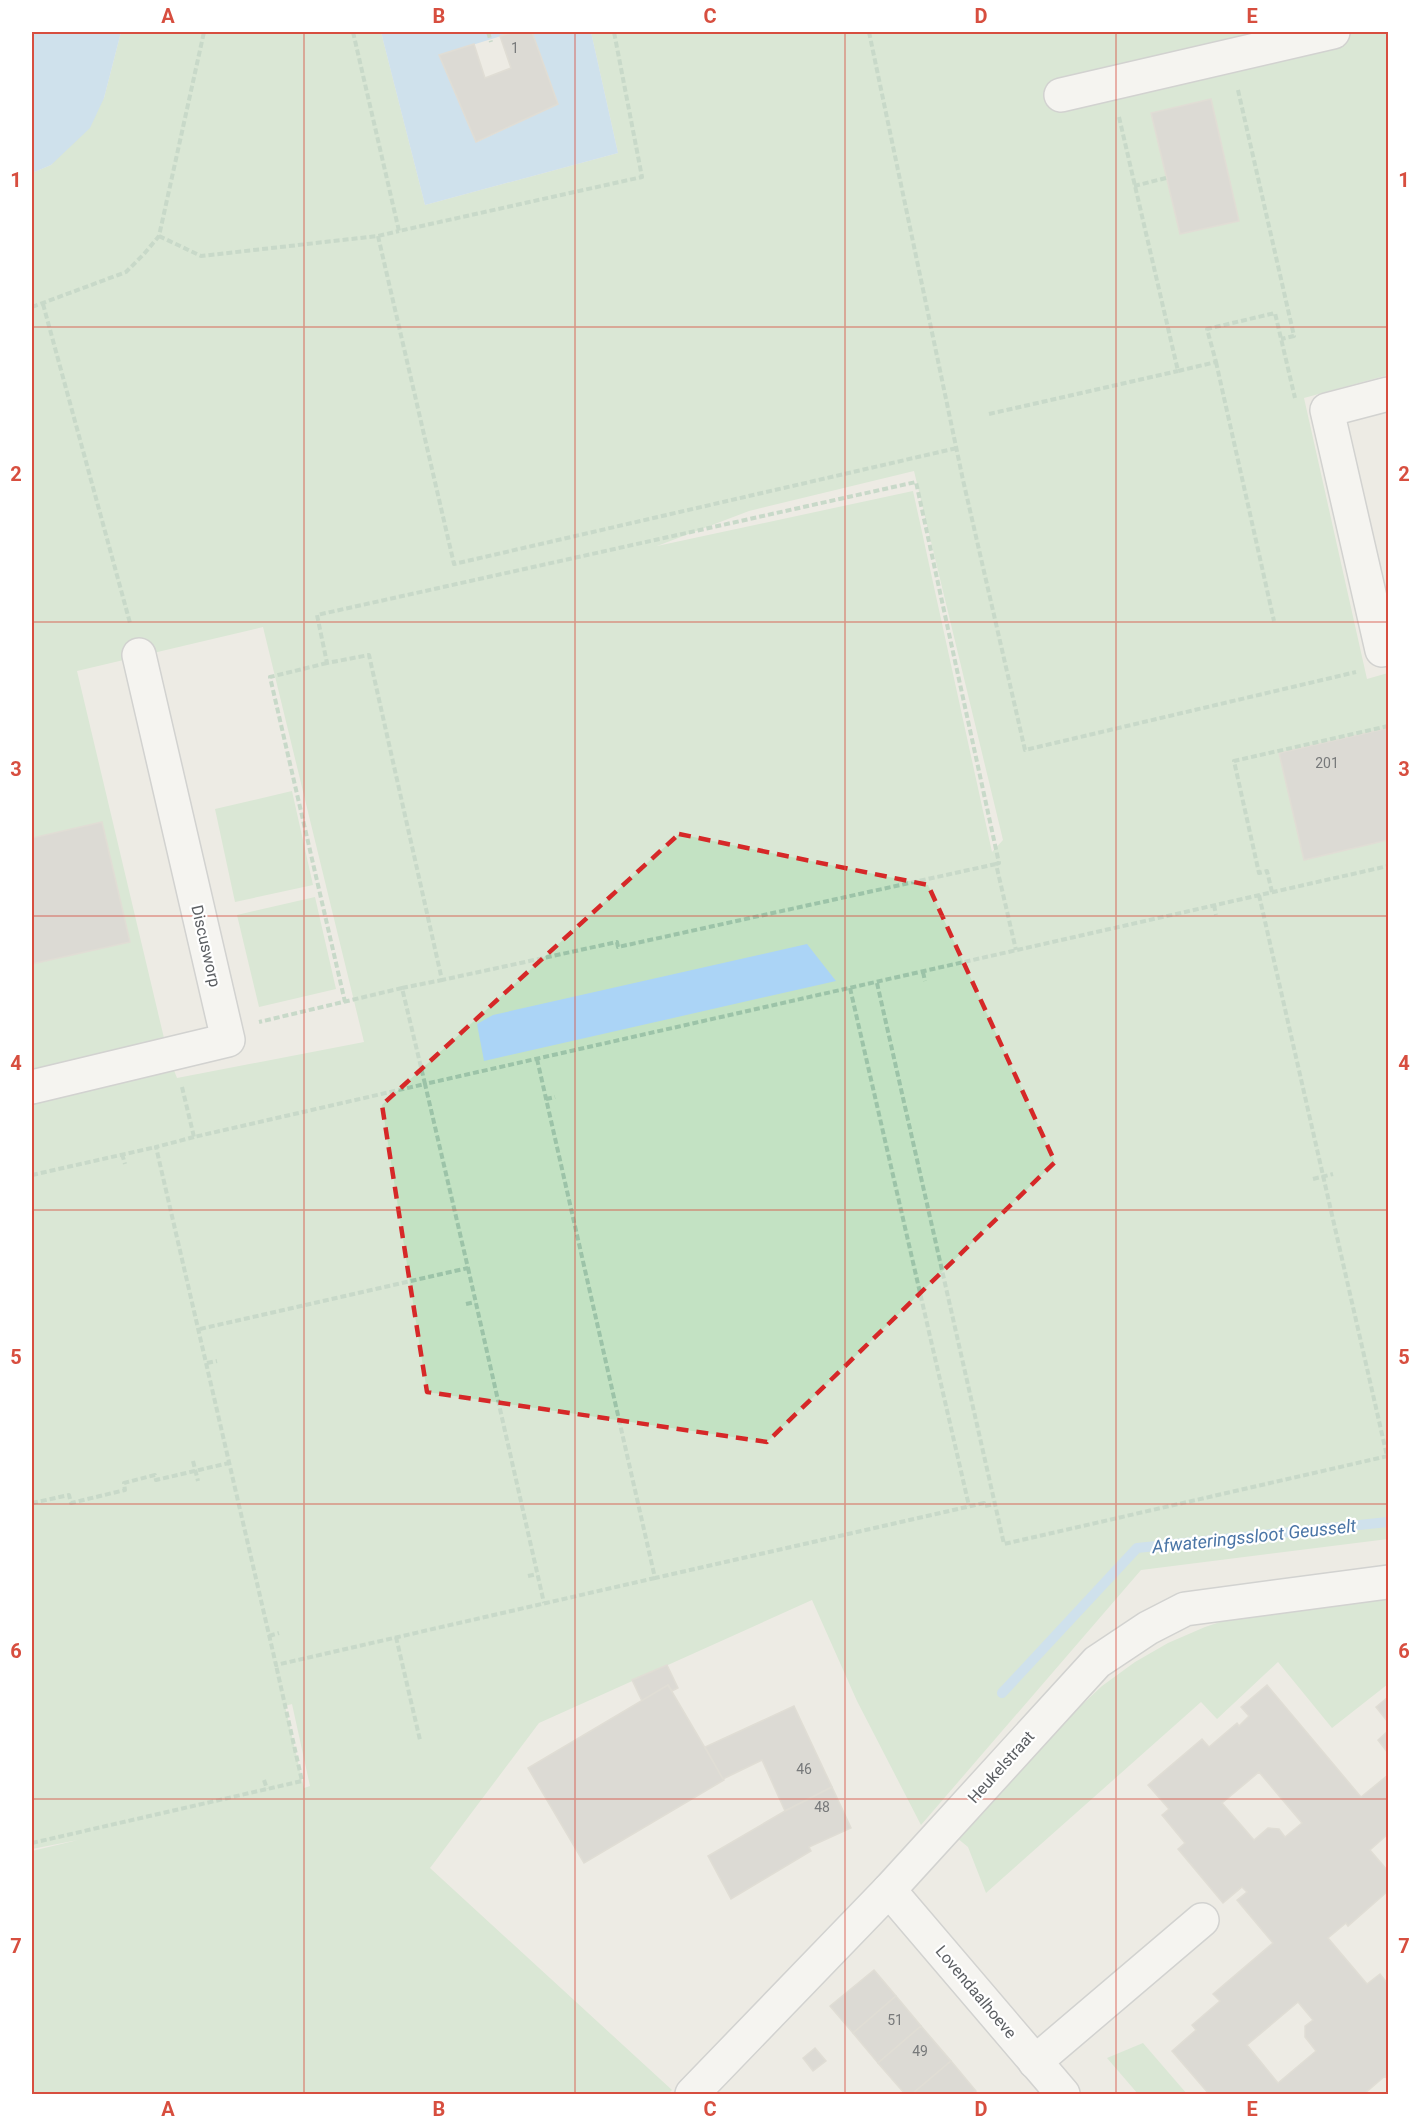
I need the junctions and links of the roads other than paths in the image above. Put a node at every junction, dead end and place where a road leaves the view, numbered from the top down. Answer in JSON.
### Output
{"nodes":[{"id":1,"x":1333,"y":32,"type":"edge"},
{"id":2,"x":1060,"y":95,"type":"dead end"},
{"id":3,"x":1389,"y":394,"type":"edge"},
{"id":4,"x":139,"y":655,"type":"road end"},
{"id":5,"x":1377,"y":659,"type":"edge"},
{"id":6,"x":32,"y":1087,"type":"edge"},
{"id":7,"x":1389,"y":1582,"type":"edge"},
{"id":8,"x":889,"y":1890,"type":"junction"},
{"id":9,"x":1202,"y":1920,"type":"dead end"},
{"id":10,"x":1035,"y":2062,"type":"junction"},
{"id":11,"x":692,"y":2094,"type":"edge"},
{"id":12,"x":1062,"y":2094,"type":"edge"}],
"edges":[{"from":1,"to":2,"type":"street"},
{"from":3,"to":5,"type":"street"},
{"from":4,"to":6,"type":"street","name":"Discusworp"},
{"from":7,"to":8,"type":"street","name":"Heukelstraat"},
{"from":8,"to":10,"type":"street","name":"Lovendaalhoeve"},
{"from":8,"to":11,"type":"street","name":"Heukelstraat"},
{"from":9,"to":10,"type":"street"},
{"from":10,"to":12,"type":"street","name":"Lovendaalhoeve"}]}
